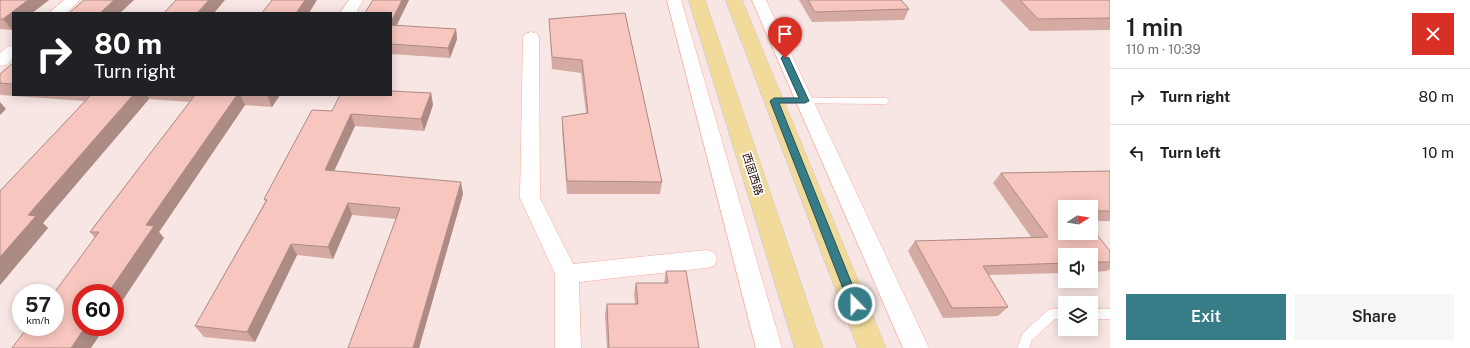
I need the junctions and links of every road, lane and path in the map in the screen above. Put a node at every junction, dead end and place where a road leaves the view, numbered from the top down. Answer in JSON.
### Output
{"nodes":[{"id":1,"x":73,"y":0,"type":"edge"},
{"id":2,"x":356,"y":0,"type":"edge"},
{"id":3,"x":674,"y":0,"type":"edge"},
{"id":4,"x":697,"y":0,"type":"edge"},
{"id":5,"x":734,"y":0,"type":"edge"},
{"id":6,"x":759,"y":0,"type":"edge"},
{"id":7,"x":58,"y":12,"type":"edge"},
{"id":8,"x":349,"y":12,"type":"edge"},
{"id":9,"x":531,"y":37,"type":"dead end"},
{"id":10,"x":0,"y":49,"type":"edge"},
{"id":11,"x":12,"y":50,"type":"edge"},
{"id":12,"x":12,"y":51,"type":"edge"},
{"id":13,"x":0,"y":61,"type":"edge"},
{"id":14,"x":774,"y":101,"type":"junction"},
{"id":15,"x":805,"y":101,"type":"junction"},
{"id":16,"x":886,"y":101,"type":"dead end"},
{"id":17,"x":706,"y":259,"type":"dead end"},
{"id":18,"x":567,"y":274,"type":"junction"},
{"id":19,"x":1058,"y":314,"type":"edge"},
{"id":20,"x":1098,"y":314,"type":"edge"},
{"id":21,"x":1110,"y":314,"type":"edge"},
{"id":22,"x":568,"y":348,"type":"edge"},
{"id":23,"x":769,"y":348,"type":"edge"},
{"id":24,"x":809,"y":348,"type":"edge"},
{"id":25,"x":872,"y":348,"type":"edge"},
{"id":26,"x":916,"y":348,"type":"edge"},
{"id":27,"x":1023,"y":348,"type":"edge"}],
"edges":[{"from":1,"to":7,"type":"street"},
{"from":2,"to":8,"type":"street"},
{"from":3,"to":23,"type":"street"},
{"from":4,"to":24,"type":"main road","name":"西固西路"},
{"from":5,"to":14,"type":"main road"},
{"from":6,"to":15,"type":"street"},
{"from":9,"to":18,"type":"street"},
{"from":10,"to":11,"type":"street"},
{"from":12,"to":13,"type":"street"},
{"from":14,"to":15,"type":"lane"},
{"from":14,"to":25,"type":"main road"},
{"from":15,"to":16,"type":"lane"},
{"from":15,"to":26,"type":"street"},
{"from":17,"to":18,"type":"street"},
{"from":18,"to":22,"type":"street"},
{"from":19,"to":27,"type":"lane"},
{"from":20,"to":21,"type":"lane"}]}
